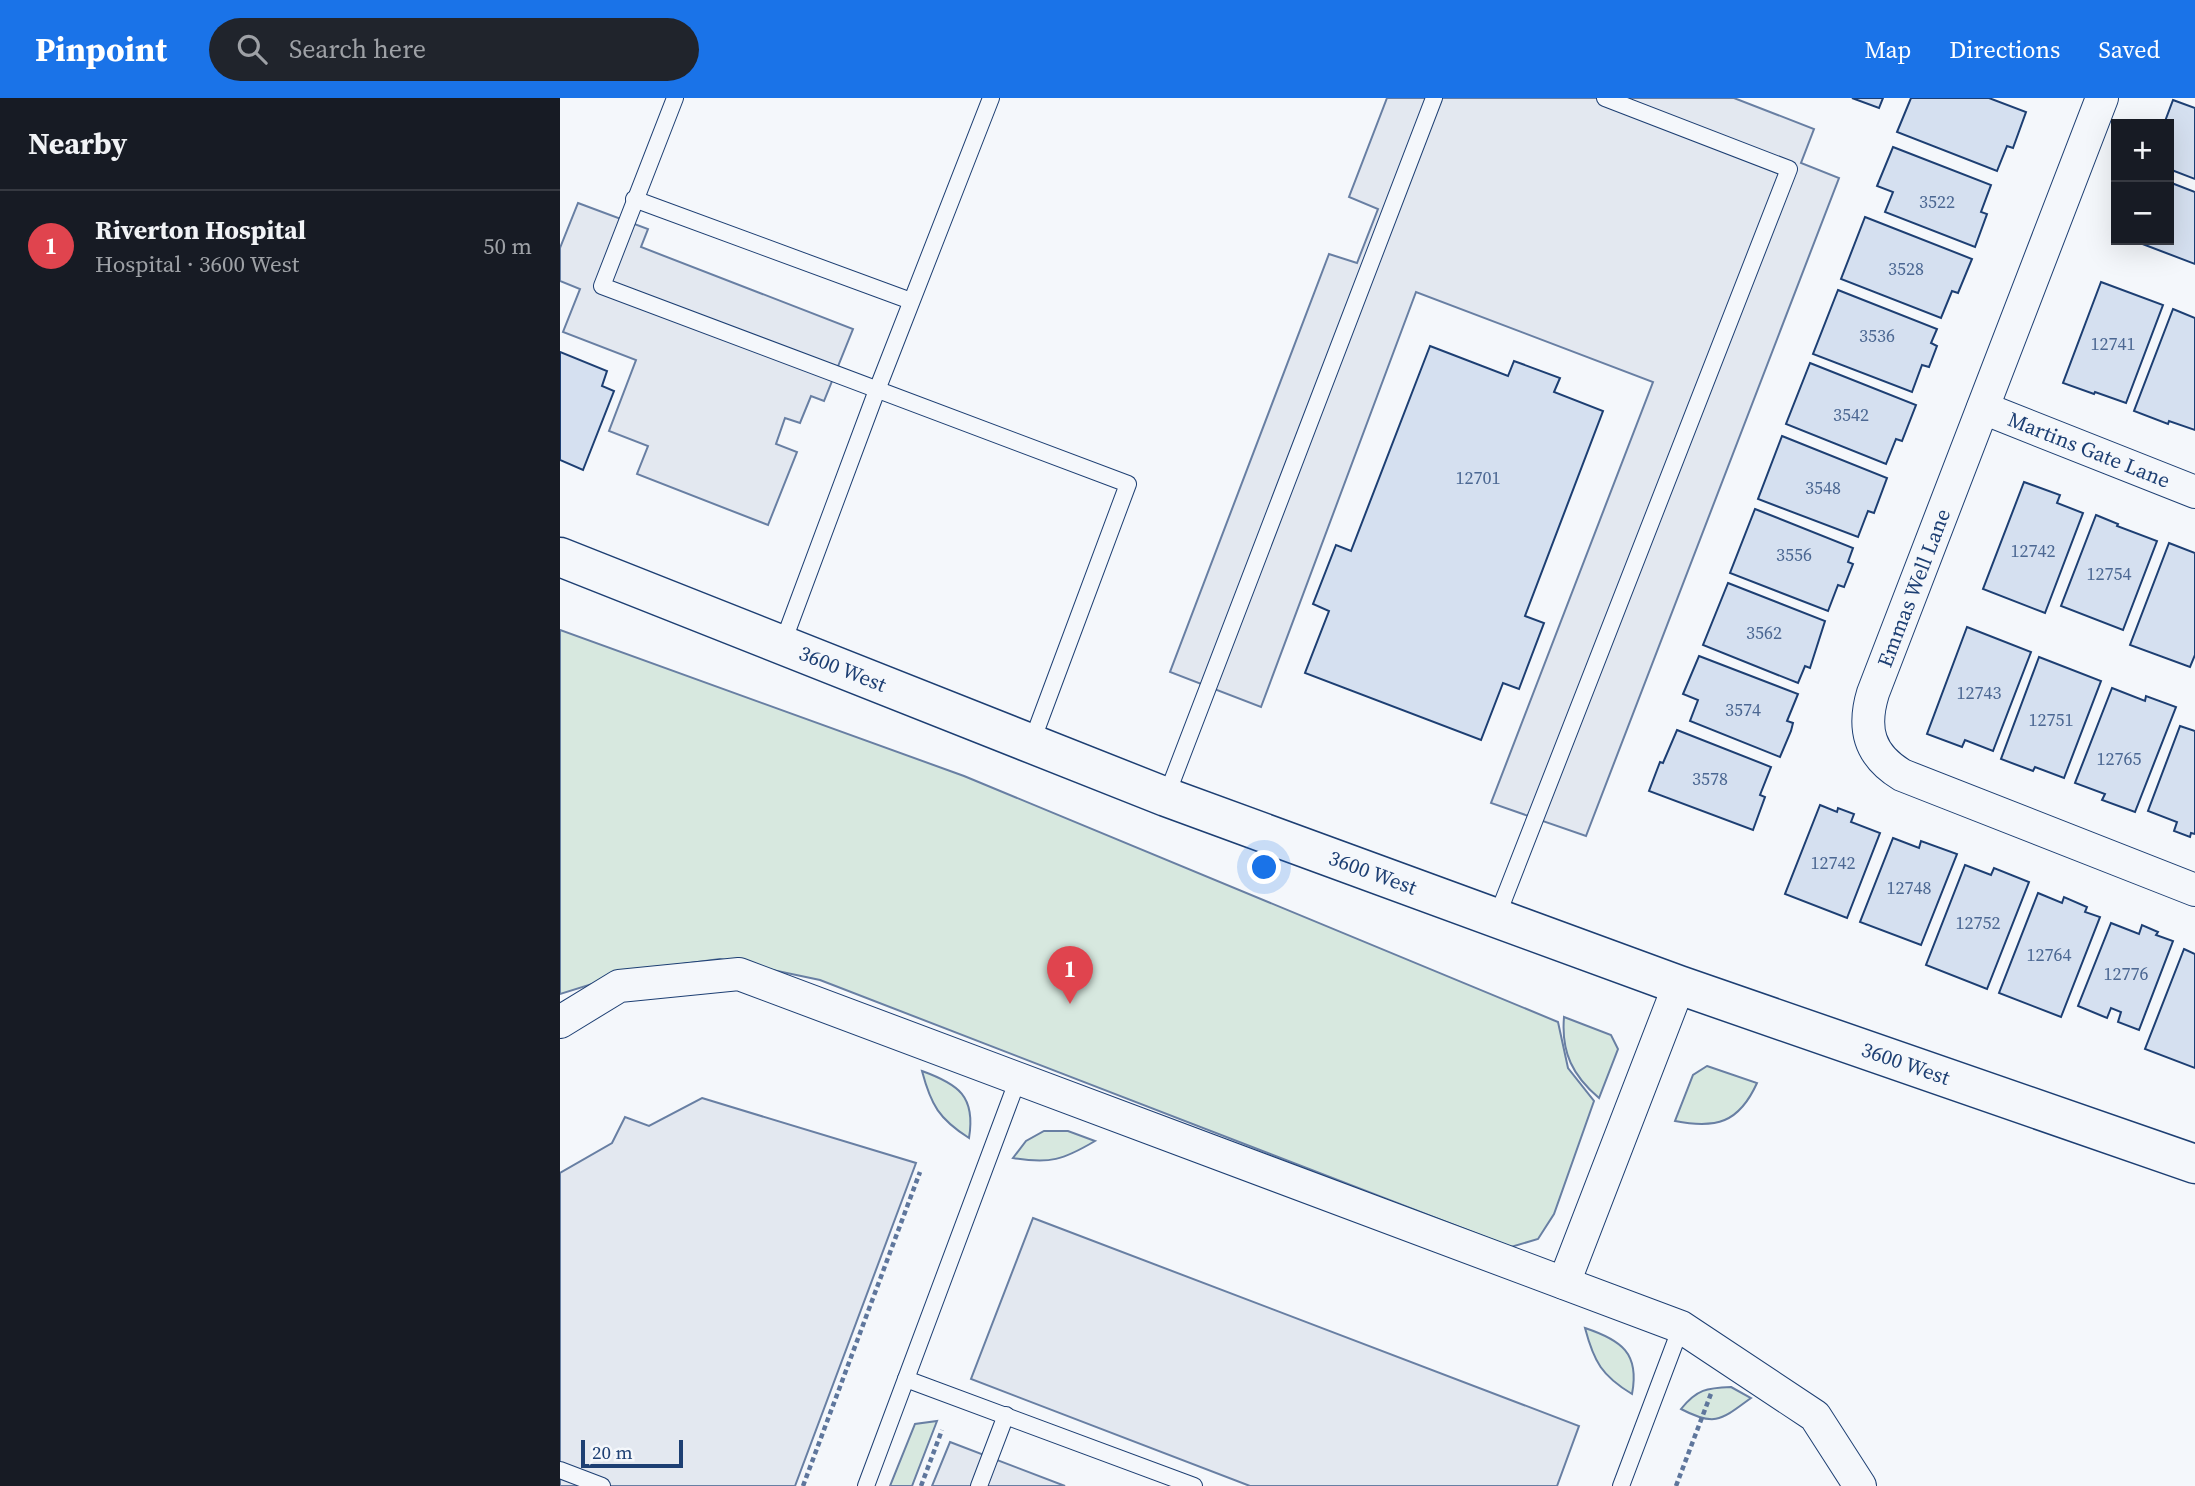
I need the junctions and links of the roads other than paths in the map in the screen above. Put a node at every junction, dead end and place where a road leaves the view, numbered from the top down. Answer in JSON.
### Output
{"nodes":[{"id":1,"x":675,"y":98,"type":"edge"},
{"id":2,"x":991,"y":98,"type":"edge"},
{"id":3,"x":1434,"y":98,"type":"edge"},
{"id":4,"x":1605,"y":98,"type":"edge"},
{"id":5,"x":2102,"y":98,"type":"edge"},
{"id":6,"x":634,"y":199,"type":"junction"},
{"id":7,"x":911,"y":301,"type":"junction"},
{"id":8,"x":877,"y":390,"type":"junction"},
{"id":9,"x":1983,"y":408,"type":"junction"},
{"id":10,"x":2195,"y":492,"type":"edge"},
{"id":11,"x":560,"y":557,"type":"edge"},
{"id":12,"x":782,"y":645,"type":"junction"},
{"id":13,"x":1031,"y":744,"type":"junction"},
{"id":14,"x":1166,"y":797,"type":"junction"},
{"id":15,"x":2195,"y":890,"type":"edge"},
{"id":16,"x":1496,"y":919,"type":"junction"},
{"id":17,"x":1679,"y":985,"type":"junction"},
{"id":18,"x":560,"y":1022,"type":"edge"},
{"id":19,"x":1018,"y":1079,"type":"junction"},
{"id":20,"x":2195,"y":1164,"type":"edge"},
{"id":21,"x":1564,"y":1283,"type":"junction"},
{"id":22,"x":1681,"y":1327,"type":"junction"},
{"id":23,"x":906,"y":1379,"type":"junction"},
{"id":24,"x":1006,"y":1415,"type":"junction"},
{"id":25,"x":560,"y":1470,"type":"edge"},
{"id":26,"x":602,"y":1486,"type":"edge"},
{"id":27,"x":866,"y":1486,"type":"edge"},
{"id":28,"x":979,"y":1486,"type":"edge"},
{"id":29,"x":1194,"y":1486,"type":"edge"},
{"id":30,"x":1621,"y":1486,"type":"edge"},
{"id":31,"x":1860,"y":1486,"type":"edge"}],
"edges":[{"from":1,"to":6,"type":"lane"},
{"from":2,"to":7,"type":"lane"},
{"from":3,"to":14,"type":"lane"},
{"from":4,"to":16,"type":"lane"},
{"from":5,"to":9,"type":"street","name":"Emmas Well Lane"},
{"from":6,"to":7,"type":"lane"},
{"from":6,"to":8,"type":"lane"},
{"from":7,"to":8,"type":"lane"},
{"from":8,"to":12,"type":"lane"},
{"from":8,"to":13,"type":"lane"},
{"from":9,"to":10,"type":"street","name":"Martins Gate Lane"},
{"from":9,"to":15,"type":"street","name":"Emmas Well Lane"},
{"from":11,"to":12,"type":"main road","name":"3600 West"},
{"from":12,"to":13,"type":"main road","name":"3600 West"},
{"from":13,"to":14,"type":"main road","name":"3600 West"},
{"from":14,"to":16,"type":"main road","name":"3600 West"},
{"from":16,"to":17,"type":"main road","name":"3600 West"},
{"from":17,"to":20,"type":"main road","name":"3600 West"},
{"from":17,"to":21,"type":"street"},
{"from":18,"to":19,"type":"street"},
{"from":19,"to":21,"type":"street"},
{"from":19,"to":23,"type":"lane"},
{"from":21,"to":22,"type":"street"},
{"from":22,"to":30,"type":"lane"},
{"from":22,"to":31,"type":"street"},
{"from":23,"to":24,"type":"lane"},
{"from":23,"to":27,"type":"lane"},
{"from":24,"to":28,"type":"lane"},
{"from":24,"to":29,"type":"lane"},
{"from":25,"to":26,"type":"lane"}]}
